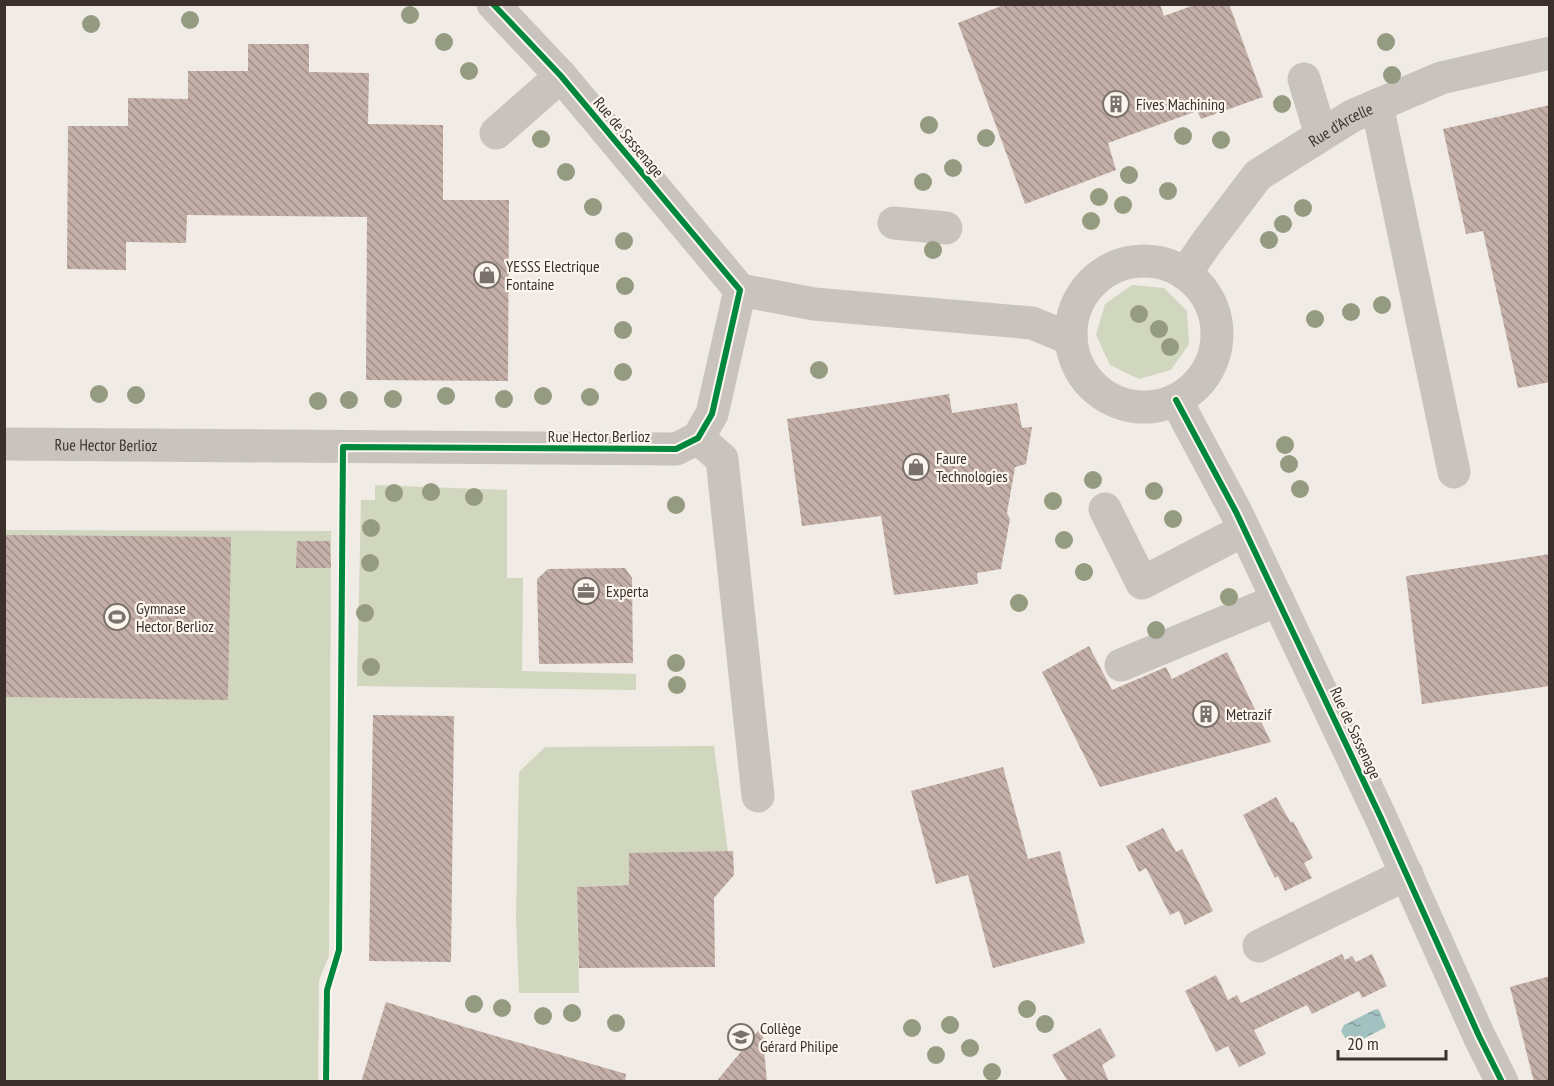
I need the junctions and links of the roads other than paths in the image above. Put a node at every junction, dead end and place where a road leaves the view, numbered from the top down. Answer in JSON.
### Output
{"nodes":[{"id":1,"x":493,"y":4,"type":"edge"},
{"id":2,"x":1550,"y":52,"type":"edge"},
{"id":3,"x":561,"y":76,"type":"junction"},
{"id":4,"x":1304,"y":79,"type":"dead end"},
{"id":5,"x":1377,"y":105,"type":"junction"},
{"id":6,"x":496,"y":133,"type":"dead end"},
{"id":7,"x":1321,"y":135,"type":"junction"},
{"id":8,"x":894,"y":223,"type":"dead end"},
{"id":9,"x":946,"y":228,"type":"dead end"},
{"id":10,"x":1185,"y":274,"type":"junction"},
{"id":11,"x":740,"y":290,"type":"junction"},
{"id":12,"x":1071,"y":339,"type":"junction"},
{"id":13,"x":1176,"y":400,"type":"junction"},
{"id":14,"x":698,"y":438,"type":"junction"},
{"id":15,"x":4,"y":444,"type":"edge"},
{"id":16,"x":1454,"y":472,"type":"dead end"},
{"id":17,"x":1106,"y":509,"type":"dead end"},
{"id":18,"x":1244,"y":530,"type":"junction"},
{"id":19,"x":1278,"y":600,"type":"junction"},
{"id":20,"x":1121,"y":665,"type":"dead end"},
{"id":21,"x":758,"y":796,"type":"dead end"},
{"id":22,"x":1407,"y":874,"type":"junction"},
{"id":23,"x":1259,"y":946,"type":"dead end"},
{"id":24,"x":1502,"y":1082,"type":"edge"}],
"edges":[{"from":1,"to":3,"type":"street","name":"Rue de Sassenage"},
{"from":2,"to":5,"type":"street","name":"Rue d'Arcelle"},
{"from":3,"to":6,"type":"street"},
{"from":3,"to":11,"type":"street","name":"Rue de Sassenage"},
{"from":4,"to":7,"type":"street"},
{"from":5,"to":7,"type":"street","name":"Rue d'Arcelle"},
{"from":5,"to":16,"type":"street"},
{"from":7,"to":10,"type":"street","name":"Rue d'Arcelle"},
{"from":8,"to":9,"type":"street"},
{"from":10,"to":12,"type":"street"},
{"from":10,"to":13,"type":"street"},
{"from":11,"to":12,"type":"street"},
{"from":11,"to":14,"type":"street"},
{"from":12,"to":13,"type":"street"},
{"from":13,"to":18,"type":"street","name":"Rue de Sassenage"},
{"from":14,"to":15,"type":"street","name":"Rue Hector Berlioz"},
{"from":14,"to":21,"type":"street"},
{"from":17,"to":18,"type":"street"},
{"from":18,"to":19,"type":"street","name":"Rue de Sassenage"},
{"from":19,"to":20,"type":"street"},
{"from":19,"to":22,"type":"street","name":"Rue de Sassenage"},
{"from":22,"to":23,"type":"street"},
{"from":22,"to":24,"type":"street","name":"Rue de Sassenage"}]}
